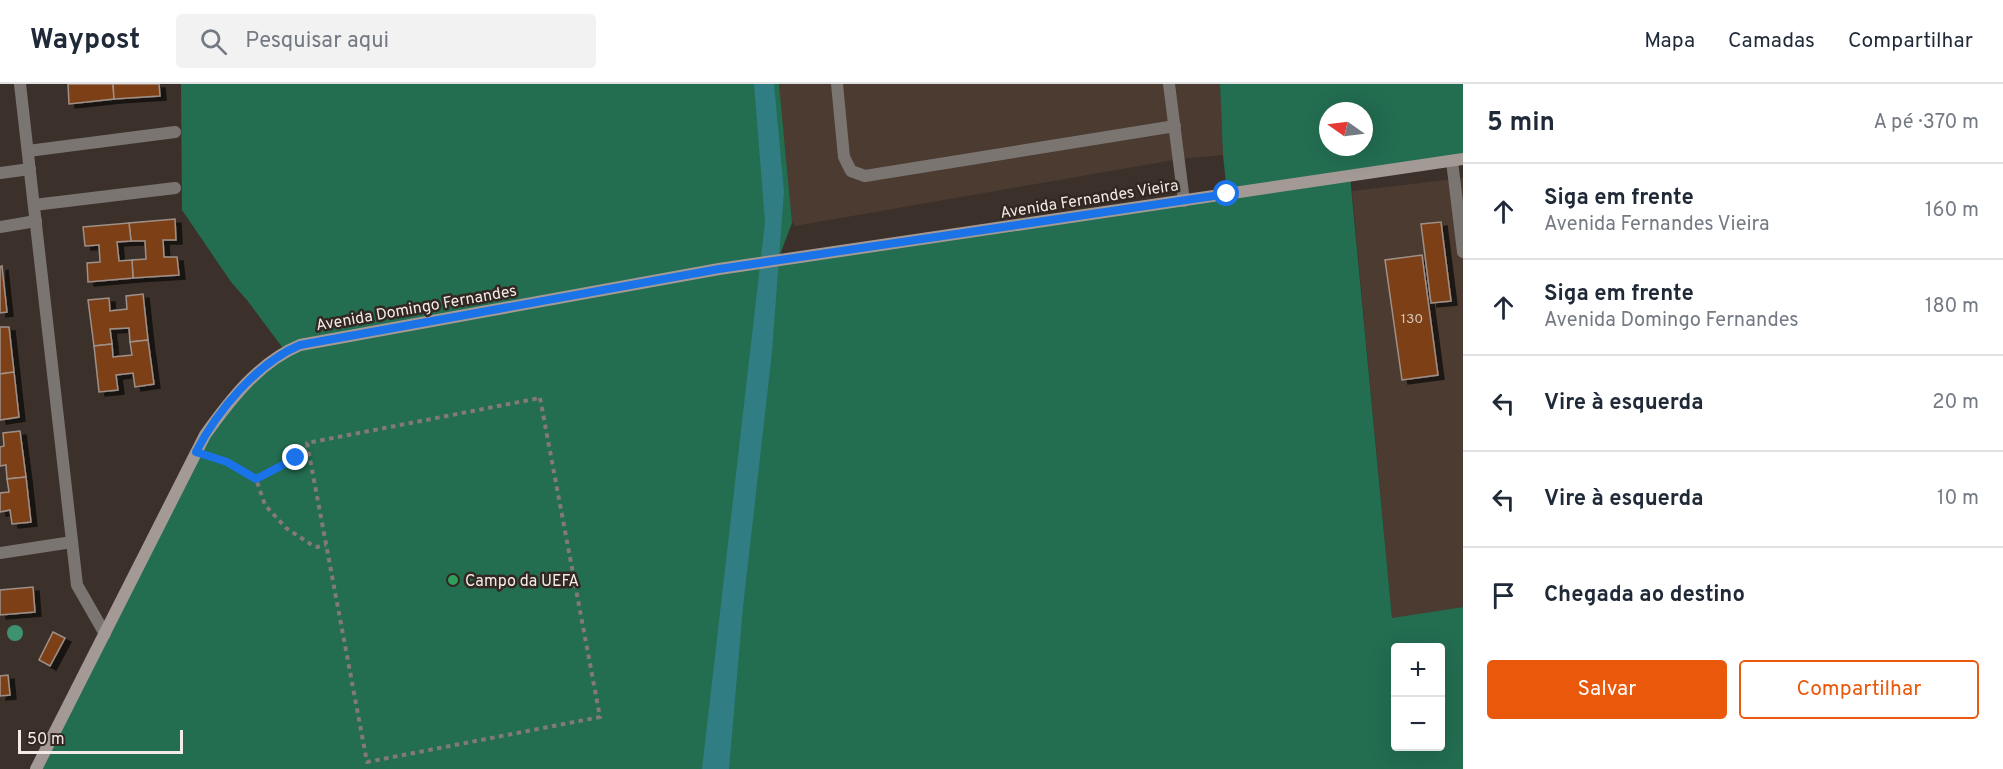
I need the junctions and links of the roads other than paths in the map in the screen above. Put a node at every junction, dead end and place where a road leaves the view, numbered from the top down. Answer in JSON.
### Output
{"nodes":[{"id":1,"x":20,"y":84,"type":"edge"},
{"id":2,"x":837,"y":84,"type":"edge"},
{"id":3,"x":1169,"y":84,"type":"edge"},
{"id":4,"x":1174,"y":126,"type":"junction"},
{"id":5,"x":175,"y":132,"type":"dead end"},
{"id":6,"x":28,"y":151,"type":"junction"},
{"id":7,"x":1457,"y":160,"type":"edge"},
{"id":8,"x":30,"y":169,"type":"junction"},
{"id":9,"x":0,"y":173,"type":"edge"},
{"id":10,"x":176,"y":188,"type":"dead end"},
{"id":11,"x":1184,"y":201,"type":"junction"},
{"id":12,"x":34,"y":205,"type":"junction"},
{"id":13,"x":36,"y":221,"type":"junction"},
{"id":14,"x":0,"y":227,"type":"edge"},
{"id":15,"x":1463,"y":252,"type":"edge"},
{"id":16,"x":719,"y":269,"type":"joint"},
{"id":17,"x":72,"y":542,"type":"junction"},
{"id":18,"x":0,"y":553,"type":"edge"},
{"id":19,"x":105,"y":634,"type":"junction"},
{"id":20,"x":36,"y":769,"type":"edge"}],
"edges":[{"from":1,"to":6,"type":"lane"},
{"from":2,"to":4,"type":"lane"},
{"from":3,"to":4,"type":"lane"},
{"from":4,"to":11,"type":"lane"},
{"from":5,"to":6,"type":"lane"},
{"from":6,"to":8,"type":"lane"},
{"from":7,"to":11,"type":"main road","name":"Avenida Fernandes Vieira"},
{"from":7,"to":15,"type":"lane"},
{"from":8,"to":9,"type":"lane"},
{"from":8,"to":12,"type":"lane"},
{"from":10,"to":12,"type":"lane"},
{"from":11,"to":16,"type":"main road","name":"Avenida Fernandes Vieira"},
{"from":12,"to":13,"type":"lane"},
{"from":13,"to":14,"type":"lane"},
{"from":13,"to":17,"type":"lane"},
{"from":16,"to":19,"type":"main road","name":"Avenida Domingo Fernandes"},
{"from":17,"to":18,"type":"lane"},
{"from":17,"to":19,"type":"lane"},
{"from":19,"to":20,"type":"main road","name":"Avenida Domingo Fernandes"}]}
